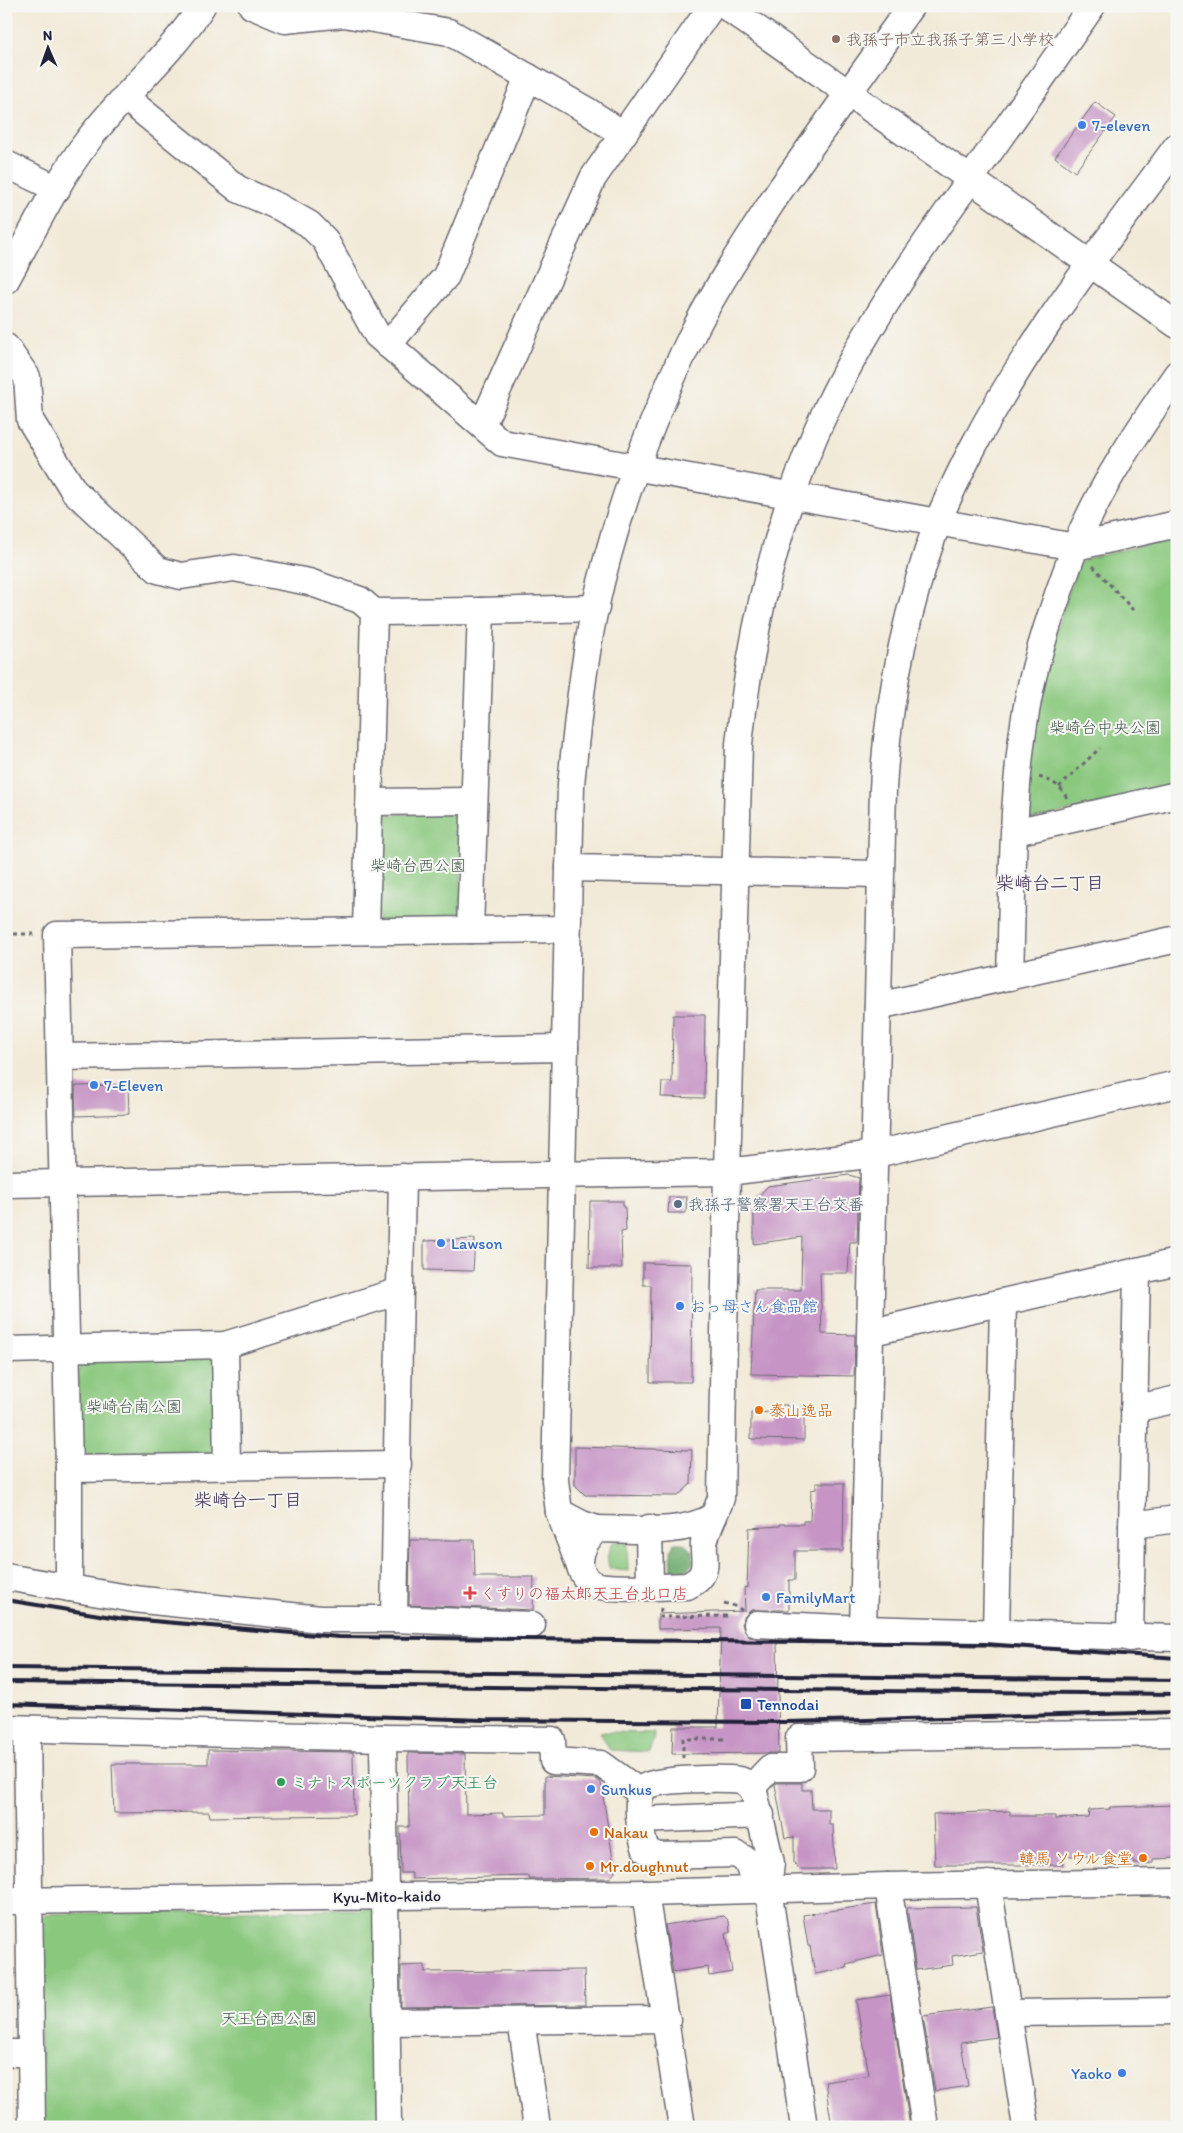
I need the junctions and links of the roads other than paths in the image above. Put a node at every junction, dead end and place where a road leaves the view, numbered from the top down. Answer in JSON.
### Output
{"nodes":[{"id":1,"x":202,"y":6,"type":"edge"},
{"id":2,"x":252,"y":6,"type":"edge"},
{"id":3,"x":712,"y":6,"type":"edge"},
{"id":4,"x":726,"y":6,"type":"edge"},
{"id":5,"x":911,"y":6,"type":"edge"},
{"id":6,"x":1092,"y":6,"type":"edge"},
{"id":7,"x":528,"y":76,"type":"junction"},
{"id":8,"x":849,"y":93,"type":"junction"},
{"id":9,"x":126,"y":98,"type":"junction"},
{"id":10,"x":623,"y":134,"type":"junction"},
{"id":11,"x":1177,"y":146,"type":"edge"},
{"id":12,"x":6,"y":164,"type":"edge"},
{"id":13,"x":970,"y":180,"type":"junction"},
{"id":14,"x":56,"y":189,"type":"junction"},
{"id":15,"x":1091,"y":264,"type":"junction"},
{"id":16,"x":6,"y":280,"type":"edge"},
{"id":17,"x":1177,"y":325,"type":"edge"},
{"id":18,"x":388,"y":345,"type":"junction"},
{"id":19,"x":6,"y":346,"type":"edge"},
{"id":20,"x":1177,"y":374,"type":"edge"},
{"id":21,"x":482,"y":425,"type":"junction"},
{"id":22,"x":637,"y":468,"type":"junction"},
{"id":23,"x":792,"y":496,"type":"junction"},
{"id":24,"x":938,"y":523,"type":"junction"},
{"id":25,"x":1177,"y":524,"type":"edge"},
{"id":26,"x":1076,"y":547,"type":"junction"},
{"id":27,"x":596,"y":608,"type":"junction"},
{"id":28,"x":481,"y":611,"type":"junction"},
{"id":29,"x":374,"y":612,"type":"junction"},
{"id":30,"x":1177,"y":795,"type":"edge"},
{"id":31,"x":473,"y":801,"type":"junction"},
{"id":32,"x":370,"y":802,"type":"junction"},
{"id":33,"x":1015,"y":832,"type":"junction"},
{"id":34,"x":569,"y":868,"type":"junction"},
{"id":35,"x":734,"y":872,"type":"junction"},
{"id":36,"x":880,"y":874,"type":"junction"},
{"id":37,"x":567,"y":929,"type":"junction"},
{"id":38,"x":470,"y":930,"type":"junction"},
{"id":39,"x":366,"y":931,"type":"junction"},
{"id":40,"x":1177,"y":939,"type":"edge"},
{"id":41,"x":1010,"y":978,"type":"junction"},
{"id":42,"x":878,"y":1006,"type":"junction"},
{"id":43,"x":565,"y":1048,"type":"junction"},
{"id":44,"x":60,"y":1057,"type":"junction"},
{"id":45,"x":1177,"y":1084,"type":"edge"},
{"id":46,"x":876,"y":1154,"type":"junction"},
{"id":47,"x":727,"y":1172,"type":"junction"},
{"id":48,"x":562,"y":1175,"type":"junction"},
{"id":49,"x":402,"y":1177,"type":"junction"},
{"id":50,"x":61,"y":1183,"type":"junction"},
{"id":51,"x":6,"y":1184,"type":"edge"},
{"id":52,"x":1177,"y":1262,"type":"edge"},
{"id":53,"x":1137,"y":1271,"type":"junction"},
{"id":54,"x":400,"y":1291,"type":"junction"},
{"id":55,"x":1003,"y":1302,"type":"junction"},
{"id":56,"x":872,"y":1332,"type":"junction"},
{"id":57,"x":225,"y":1345,"type":"junction"},
{"id":58,"x":66,"y":1348,"type":"junction"},
{"id":59,"x":6,"y":1350,"type":"edge"},
{"id":60,"x":1177,"y":1399,"type":"edge"},
{"id":61,"x":1134,"y":1409,"type":"junction"},
{"id":62,"x":398,"y":1464,"type":"junction"},
{"id":63,"x":226,"y":1466,"type":"junction"},
{"id":64,"x":69,"y":1469,"type":"junction"},
{"id":65,"x":559,"y":1512,"type":"junction"},
{"id":66,"x":714,"y":1516,"type":"junction"},
{"id":67,"x":1177,"y":1519,"type":"edge"},
{"id":68,"x":1132,"y":1525,"type":"junction"},
{"id":69,"x":649,"y":1528,"type":"junction"},
{"id":70,"x":681,"y":1528,"type":"junction"},
{"id":71,"x":597,"y":1529,"type":"junction"},
{"id":72,"x":704,"y":1542,"type":"junction"},
{"id":73,"x":579,"y":1564,"type":"junction"},
{"id":74,"x":6,"y":1577,"type":"edge"},
{"id":75,"x":69,"y":1588,"type":"junction"},
{"id":76,"x":655,"y":1595,"type":"junction"},
{"id":77,"x":394,"y":1619,"type":"junction"},
{"id":78,"x":757,"y":1624,"type":"dead end"},
{"id":79,"x":532,"y":1625,"type":"dead end"},
{"id":80,"x":864,"y":1629,"type":"junction"},
{"id":81,"x":996,"y":1633,"type":"junction"},
{"id":82,"x":1130,"y":1638,"type":"junction"},
{"id":83,"x":1177,"y":1638,"type":"edge"},
{"id":84,"x":17,"y":1729,"type":"edge"},
{"id":85,"x":1177,"y":1733,"type":"edge"},
{"id":86,"x":383,"y":1738,"type":"junction"},
{"id":87,"x":752,"y":1787,"type":"junction"},
{"id":88,"x":641,"y":1793,"type":"junction"},
{"id":89,"x":761,"y":1815,"type":"junction"},
{"id":90,"x":640,"y":1820,"type":"junction"},
{"id":91,"x":1177,"y":1882,"type":"edge"},
{"id":92,"x":988,"y":1884,"type":"junction"},
{"id":93,"x":888,"y":1886,"type":"junction"},
{"id":94,"x":768,"y":1889,"type":"junction"},
{"id":95,"x":645,"y":1893,"type":"junction"},
{"id":96,"x":384,"y":1896,"type":"junction"},
{"id":97,"x":18,"y":1900,"type":"edge"},
{"id":98,"x":1177,"y":2011,"type":"edge"},
{"id":99,"x":1008,"y":2013,"type":"junction"},
{"id":100,"x":667,"y":2019,"type":"junction"},
{"id":101,"x":521,"y":2021,"type":"junction"},
{"id":102,"x":387,"y":2022,"type":"junction"},
{"id":103,"x":19,"y":2053,"type":"edge"},
{"id":104,"x":32,"y":2127,"type":"edge"},
{"id":105,"x":388,"y":2127,"type":"edge"},
{"id":106,"x":537,"y":2127,"type":"edge"},
{"id":107,"x":682,"y":2127,"type":"edge"},
{"id":108,"x":804,"y":2127,"type":"edge"},
{"id":109,"x":925,"y":2127,"type":"edge"},
{"id":110,"x":1026,"y":2127,"type":"edge"}],
"edges":[{"from":1,"to":9,"type":"street"},
{"from":2,"to":7,"type":"street"},
{"from":3,"to":10,"type":"street"},
{"from":4,"to":8,"type":"street"},
{"from":5,"to":8,"type":"street"},
{"from":6,"to":13,"type":"street"},
{"from":7,"to":10,"type":"street"},
{"from":7,"to":18,"type":"street"},
{"from":8,"to":13,"type":"street"},
{"from":8,"to":22,"type":"street"},
{"from":9,"to":14,"type":"street"},
{"from":9,"to":18,"type":"street"},
{"from":10,"to":21,"type":"street"},
{"from":11,"to":15,"type":"street"},
{"from":12,"to":14,"type":"street"},
{"from":13,"to":15,"type":"street"},
{"from":13,"to":23,"type":"street"},
{"from":14,"to":16,"type":"street"},
{"from":15,"to":17,"type":"street"},
{"from":15,"to":24,"type":"street"},
{"from":18,"to":21,"type":"street"},
{"from":19,"to":29,"type":"street"},
{"from":20,"to":26,"type":"street"},
{"from":21,"to":22,"type":"street"},
{"from":22,"to":23,"type":"street"},
{"from":22,"to":27,"type":"street"},
{"from":23,"to":24,"type":"street"},
{"from":23,"to":35,"type":"street"},
{"from":24,"to":26,"type":"street"},
{"from":24,"to":36,"type":"street"},
{"from":25,"to":26,"type":"street"},
{"from":26,"to":33,"type":"street"},
{"from":27,"to":28,"type":"street"},
{"from":27,"to":34,"type":"street"},
{"from":28,"to":29,"type":"street"},
{"from":28,"to":31,"type":"street"},
{"from":29,"to":32,"type":"street"},
{"from":30,"to":33,"type":"street"},
{"from":31,"to":32,"type":"street"},
{"from":31,"to":38,"type":"street"},
{"from":32,"to":39,"type":"street"},
{"from":33,"to":41,"type":"street"},
{"from":34,"to":35,"type":"street"},
{"from":34,"to":37,"type":"street"},
{"from":35,"to":36,"type":"street"},
{"from":35,"to":47,"type":"street"},
{"from":36,"to":42,"type":"street"},
{"from":37,"to":38,"type":"street"},
{"from":37,"to":43,"type":"street"},
{"from":38,"to":39,"type":"street"},
{"from":39,"to":44,"type":"street"},
{"from":40,"to":41,"type":"street"},
{"from":41,"to":42,"type":"street"},
{"from":42,"to":46,"type":"street"},
{"from":43,"to":44,"type":"street"},
{"from":43,"to":48,"type":"street"},
{"from":44,"to":50,"type":"street"},
{"from":45,"to":46,"type":"street"},
{"from":46,"to":47,"type":"street"},
{"from":46,"to":56,"type":"street"},
{"from":47,"to":48,"type":"street"},
{"from":47,"to":66,"type":"street"},
{"from":48,"to":49,"type":"street"},
{"from":48,"to":65,"type":"street"},
{"from":49,"to":50,"type":"street"},
{"from":49,"to":54,"type":"street"},
{"from":50,"to":51,"type":"street"},
{"from":50,"to":58,"type":"street"},
{"from":52,"to":53,"type":"street"},
{"from":53,"to":55,"type":"street"},
{"from":53,"to":61,"type":"street"},
{"from":54,"to":57,"type":"street"},
{"from":54,"to":62,"type":"street"},
{"from":55,"to":56,"type":"street"},
{"from":55,"to":81,"type":"street"},
{"from":56,"to":80,"type":"street"},
{"from":57,"to":58,"type":"street"},
{"from":57,"to":63,"type":"street"},
{"from":58,"to":59,"type":"street"},
{"from":58,"to":64,"type":"street"},
{"from":60,"to":61,"type":"street"},
{"from":61,"to":68,"type":"street"},
{"from":62,"to":63,"type":"street"},
{"from":62,"to":77,"type":"street"},
{"from":63,"to":64,"type":"street"},
{"from":64,"to":75,"type":"street"},
{"from":65,"to":71,"type":"street"},
{"from":65,"to":73,"type":"street"},
{"from":66,"to":70,"type":"street"},
{"from":66,"to":72,"type":"street"},
{"from":67,"to":68,"type":"street"},
{"from":68,"to":82,"type":"street"},
{"from":69,"to":70,"type":"street"},
{"from":69,"to":71,"type":"street"},
{"from":69,"to":76,"type":"street"},
{"from":70,"to":72,"type":"street"},
{"from":71,"to":73,"type":"street"},
{"from":72,"to":76,"type":"street"},
{"from":73,"to":76,"type":"street"},
{"from":74,"to":75,"type":"street"},
{"from":75,"to":77,"type":"street"},
{"from":77,"to":79,"type":"street"},
{"from":78,"to":80,"type":"street"},
{"from":80,"to":81,"type":"street"},
{"from":81,"to":82,"type":"street"},
{"from":82,"to":83,"type":"street"},
{"from":84,"to":86,"type":"street"},
{"from":84,"to":97,"type":"street"},
{"from":85,"to":87,"type":"street"},
{"from":86,"to":88,"type":"street"},
{"from":86,"to":96,"type":"street"},
{"from":87,"to":88,"type":"street"},
{"from":87,"to":89,"type":"street"},
{"from":88,"to":90,"type":"street"},
{"from":89,"to":90,"type":"street"},
{"from":89,"to":94,"type":"street"},
{"from":90,"to":94,"type":"street"},
{"from":91,"to":92,"type":"street","name":"Kyu-Mito-kaido"},
{"from":92,"to":93,"type":"street","name":"Kyu-Mito-kaido"},
{"from":92,"to":99,"type":"street"},
{"from":93,"to":94,"type":"street","name":"Kyu-Mito-kaido"},
{"from":93,"to":109,"type":"street"},
{"from":94,"to":95,"type":"street","name":"Kyu-Mito-kaido"},
{"from":94,"to":108,"type":"street"},
{"from":95,"to":96,"type":"street","name":"Kyu-Mito-kaido"},
{"from":95,"to":100,"type":"street"},
{"from":96,"to":97,"type":"street","name":"Kyu-Mito-kaido"},
{"from":96,"to":102,"type":"street"},
{"from":97,"to":103,"type":"street"},
{"from":98,"to":99,"type":"street"},
{"from":99,"to":110,"type":"street"},
{"from":100,"to":101,"type":"street"},
{"from":100,"to":107,"type":"street"},
{"from":101,"to":102,"type":"street"},
{"from":101,"to":106,"type":"street"},
{"from":102,"to":105,"type":"street"},
{"from":103,"to":104,"type":"street"}]}
